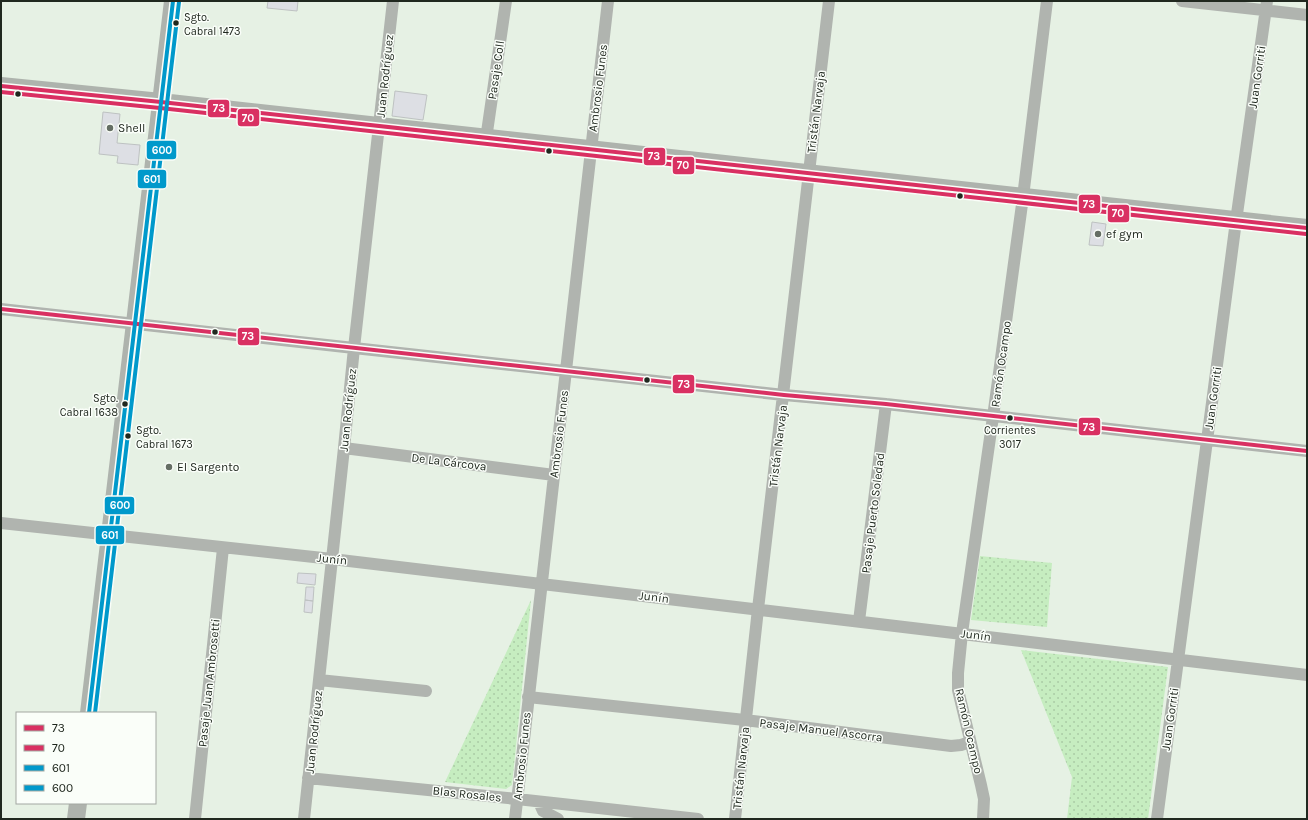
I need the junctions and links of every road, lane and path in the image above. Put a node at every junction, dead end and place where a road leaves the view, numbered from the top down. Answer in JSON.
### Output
{"nodes":[{"id":1,"x":173,"y":1,"type":"edge"},
{"id":2,"x":393,"y":1,"type":"edge"},
{"id":3,"x":506,"y":1,"type":"edge"},
{"id":4,"x":608,"y":1,"type":"edge"},
{"id":5,"x":829,"y":1,"type":"edge"},
{"id":6,"x":1047,"y":1,"type":"edge"},
{"id":7,"x":1182,"y":1,"type":"edge"},
{"id":8,"x":1267,"y":6,"type":"edge"},
{"id":9,"x":1307,"y":15,"type":"edge"},
{"id":10,"x":1,"y":86,"type":"edge"},
{"id":11,"x":161,"y":102,"type":"junction"},
{"id":12,"x":379,"y":127,"type":"junction"},
{"id":13,"x":486,"y":139,"type":"junction"},
{"id":14,"x":591,"y":150,"type":"junction"},
{"id":15,"x":809,"y":174,"type":"junction"},
{"id":16,"x":1023,"y":197,"type":"junction"},
{"id":17,"x":1236,"y":221,"type":"junction"},
{"id":18,"x":1307,"y":228,"type":"edge"},
{"id":19,"x":1,"y":309,"type":"edge"},
{"id":20,"x":135,"y":323,"type":"junction"},
{"id":21,"x":354,"y":348,"type":"junction"},
{"id":22,"x":567,"y":371,"type":"junction"},
{"id":23,"x":784,"y":395,"type":"junction"},
{"id":24,"x":886,"y":404,"type":"junction"},
{"id":25,"x":994,"y":417,"type":"junction"},
{"id":26,"x":1207,"y":440,"type":"junction"},
{"id":27,"x":344,"y":448,"type":"junction"},
{"id":28,"x":1307,"y":450,"type":"edge"},
{"id":29,"x":554,"y":475,"type":"junction"},
{"id":30,"x":1,"y":523,"type":"edge"},
{"id":31,"x":110,"y":536,"type":"junction"},
{"id":32,"x":223,"y":548,"type":"junction"},
{"id":33,"x":332,"y":559,"type":"junction"},
{"id":34,"x":541,"y":584,"type":"junction"},
{"id":35,"x":758,"y":609,"type":"junction"},
{"id":36,"x":860,"y":621,"type":"junction"},
{"id":37,"x":962,"y":633,"type":"junction"},
{"id":38,"x":1178,"y":659,"type":"junction"},
{"id":39,"x":1307,"y":675,"type":"edge"},
{"id":40,"x":319,"y":680,"type":"junction"},
{"id":41,"x":426,"y":691,"type":"dead end"},
{"id":42,"x":528,"y":697,"type":"junction"},
{"id":43,"x":89,"y":712,"type":"edge"},
{"id":44,"x":746,"y":720,"type":"junction"},
{"id":45,"x":970,"y":742,"type":"junction"},
{"id":46,"x":308,"y":778,"type":"junction"},
{"id":47,"x":517,"y":799,"type":"junction"},
{"id":48,"x":539,"y":802,"type":"junction"},
{"id":49,"x":78,"y":804,"type":"edge"},
{"id":50,"x":76,"y":819,"type":"edge"},
{"id":51,"x":195,"y":819,"type":"edge"},
{"id":52,"x":304,"y":819,"type":"edge"},
{"id":53,"x":515,"y":819,"type":"edge"},
{"id":54,"x":558,"y":819,"type":"edge"},
{"id":55,"x":698,"y":819,"type":"edge"},
{"id":56,"x":735,"y":819,"type":"edge"},
{"id":57,"x":983,"y":819,"type":"edge"},
{"id":58,"x":1157,"y":819,"type":"edge"}],
"edges":[{"from":1,"to":11,"type":"main road"},
{"from":2,"to":12,"type":"street","name":"Juan Rodríguez"},
{"from":3,"to":13,"type":"street","name":"Pasaje Coll"},
{"from":4,"to":14,"type":"street","name":"Ambrosio Funes"},
{"from":5,"to":15,"type":"street","name":"Tristán Narvaja"},
{"from":6,"to":16,"type":"street","name":"Ramón Ocampo"},
{"from":7,"to":8,"type":"street"},
{"from":8,"to":9,"type":"street"},
{"from":8,"to":17,"type":"street","name":"Juan Gorriti"},
{"from":10,"to":11,"type":"main road"},
{"from":11,"to":12,"type":"main road"},
{"from":11,"to":20,"type":"main road"},
{"from":12,"to":13,"type":"main road"},
{"from":12,"to":21,"type":"street","name":"Juan Rodríguez"},
{"from":13,"to":14,"type":"main road"},
{"from":14,"to":15,"type":"main road"},
{"from":14,"to":22,"type":"street","name":"Ambrosio Funes"},
{"from":15,"to":16,"type":"main road"},
{"from":15,"to":23,"type":"street","name":"Tristán Narvaja"},
{"from":16,"to":17,"type":"main road"},
{"from":16,"to":25,"type":"street","name":"Ramón Ocampo"},
{"from":17,"to":18,"type":"main road"},
{"from":17,"to":26,"type":"street","name":"Juan Gorriti"},
{"from":19,"to":20,"type":"street"},
{"from":20,"to":21,"type":"street"},
{"from":20,"to":31,"type":"main road"},
{"from":21,"to":22,"type":"street"},
{"from":21,"to":27,"type":"street","name":"Juan Rodríguez"},
{"from":22,"to":23,"type":"street"},
{"from":22,"to":29,"type":"street","name":"Ambrosio Funes"},
{"from":23,"to":24,"type":"street"},
{"from":23,"to":35,"type":"street","name":"Tristán Narvaja"},
{"from":24,"to":25,"type":"street"},
{"from":24,"to":36,"type":"street","name":"Pasaje Puerto Soledad"},
{"from":25,"to":26,"type":"street"},
{"from":25,"to":37,"type":"street","name":"Ramón Ocampo"},
{"from":26,"to":28,"type":"street"},
{"from":26,"to":38,"type":"street","name":"Juan Gorriti"},
{"from":27,"to":29,"type":"street","name":"De La Cárcova"},
{"from":27,"to":33,"type":"street","name":"Juan Rodríguez"},
{"from":29,"to":34,"type":"street","name":"Ambrosio Funes"},
{"from":30,"to":31,"type":"street","name":"Junín"},
{"from":31,"to":32,"type":"street","name":"Junín"},
{"from":31,"to":43,"type":"main road"},
{"from":32,"to":33,"type":"street","name":"Junín"},
{"from":32,"to":51,"type":"street","name":"Pasaje Juan Ambrosetti"},
{"from":33,"to":34,"type":"street","name":"Junín"},
{"from":33,"to":40,"type":"street","name":"Juan Rodríguez"},
{"from":34,"to":35,"type":"street","name":"Junín"},
{"from":34,"to":42,"type":"street","name":"Ambrosio Funes"},
{"from":35,"to":36,"type":"street","name":"Junín"},
{"from":35,"to":44,"type":"street","name":"Tristán Narvaja"},
{"from":36,"to":37,"type":"street","name":"Junín"},
{"from":37,"to":38,"type":"street","name":"Junín"},
{"from":37,"to":45,"type":"street","name":"Ramón Ocampo"},
{"from":38,"to":39,"type":"street","name":"Junín"},
{"from":38,"to":58,"type":"street","name":"Juan Gorriti"},
{"from":40,"to":41,"type":"street"},
{"from":40,"to":46,"type":"street","name":"Juan Rodríguez"},
{"from":42,"to":44,"type":"street","name":"Pasaje Manuel Ascorra"},
{"from":42,"to":47,"type":"street","name":"Ambrosio Funes"},
{"from":44,"to":45,"type":"street","name":"Pasaje Manuel Ascorra"},
{"from":44,"to":56,"type":"street","name":"Tristán Narvaja"},
{"from":45,"to":57,"type":"street","name":"Ramón Ocampo"},
{"from":46,"to":47,"type":"street","name":"Blas Rosales"},
{"from":46,"to":52,"type":"street","name":"Juan Rodríguez"},
{"from":47,"to":48,"type":"street","name":"Blas Rosales"},
{"from":47,"to":53,"type":"street","name":"Ambrosio Funes"},
{"from":48,"to":54,"type":"street"},
{"from":48,"to":55,"type":"street","name":"Blas Rosales"},
{"from":49,"to":50,"type":"main road"}]}
